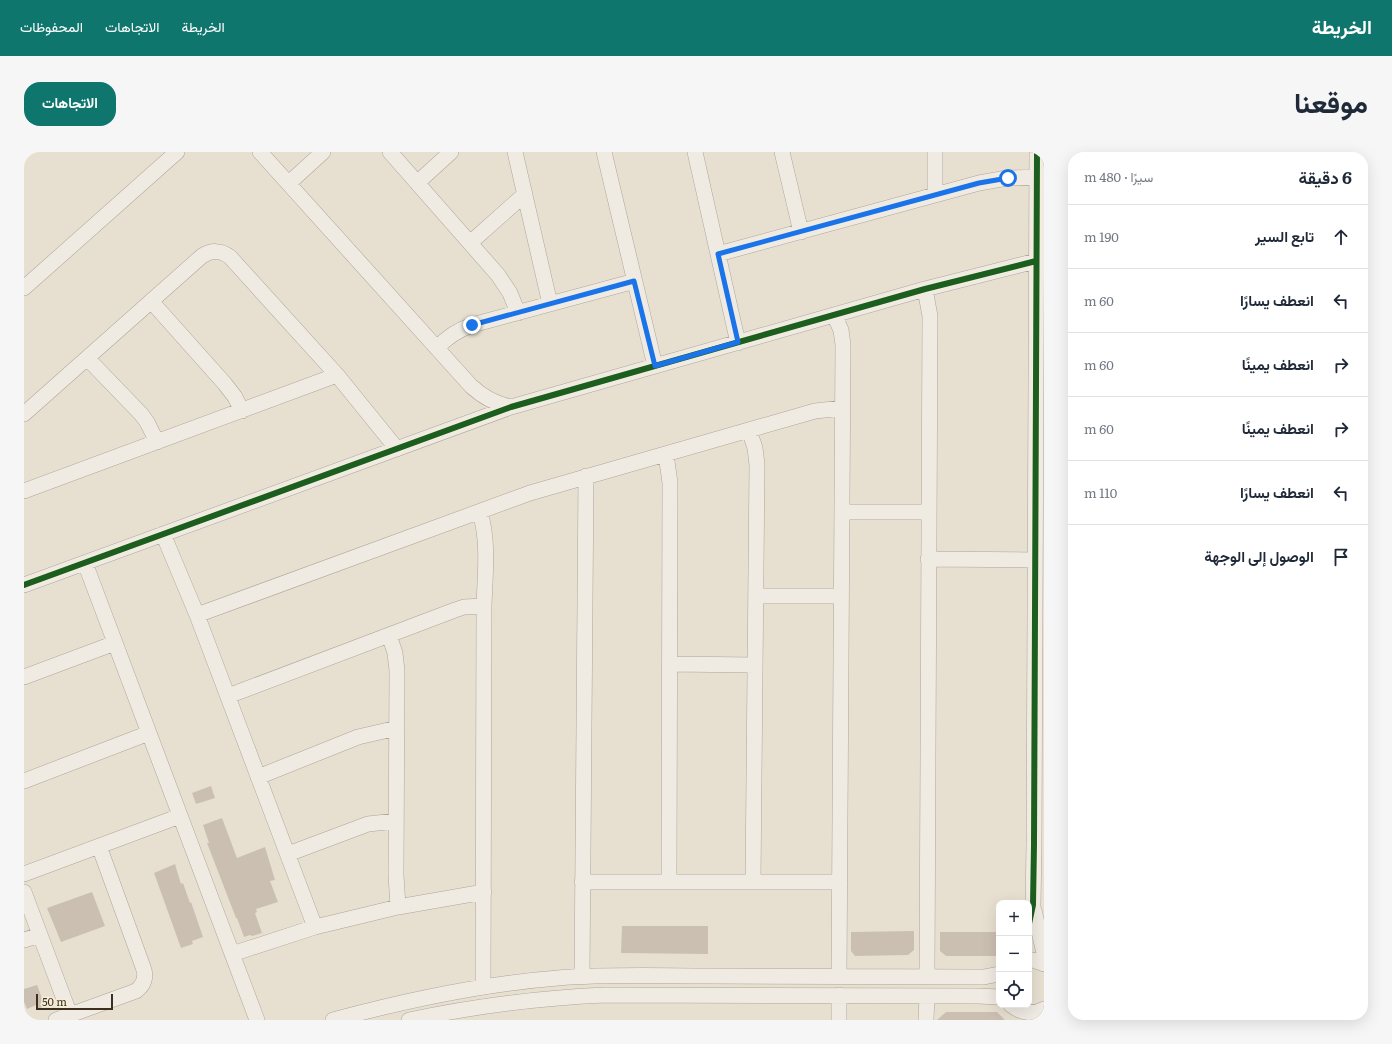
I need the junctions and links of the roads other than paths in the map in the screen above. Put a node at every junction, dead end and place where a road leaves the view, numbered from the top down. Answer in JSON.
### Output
{"nodes":[{"id":1,"x":177,"y":152,"type":"edge"},
{"id":2,"x":260,"y":152,"type":"edge"},
{"id":3,"x":323,"y":152,"type":"edge"},
{"id":4,"x":390,"y":152,"type":"edge"},
{"id":5,"x":451,"y":152,"type":"edge"},
{"id":6,"x":515,"y":152,"type":"edge"},
{"id":7,"x":604,"y":152,"type":"edge"},
{"id":8,"x":695,"y":152,"type":"edge"},
{"id":9,"x":782,"y":152,"type":"edge"},
{"id":10,"x":935,"y":152,"type":"edge"},
{"id":11,"x":1037,"y":152,"type":"edge"},
{"id":12,"x":1040,"y":177,"type":"edge"},
{"id":13,"x":288,"y":183,"type":"junction"},
{"id":14,"x":417,"y":183,"type":"junction"},
{"id":15,"x":525,"y":194,"type":"junction"},
{"id":16,"x":935,"y":195,"type":"junction"},
{"id":17,"x":801,"y":232,"type":"junction"},
{"id":18,"x":470,"y":243,"type":"junction"},
{"id":19,"x":718,"y":254,"type":"junction"},
{"id":20,"x":1036,"y":261,"type":"junction"},
{"id":21,"x":634,"y":281,"type":"junction"},
{"id":22,"x":24,"y":288,"type":"edge"},
{"id":23,"x":925,"y":289,"type":"junction"},
{"id":24,"x":151,"y":301,"type":"junction"},
{"id":25,"x":550,"y":304,"type":"junction"},
{"id":26,"x":518,"y":313,"type":"junction"},
{"id":27,"x":834,"y":315,"type":"junction"},
{"id":28,"x":1040,"y":336,"type":"edge"},
{"id":29,"x":738,"y":342,"type":"junction"},
{"id":30,"x":437,"y":348,"type":"junction"},
{"id":31,"x":87,"y":358,"type":"junction"},
{"id":32,"x":655,"y":366,"type":"junction"},
{"id":33,"x":337,"y":376,"type":"junction"},
{"id":34,"x":511,"y":407,"type":"junction"},
{"id":35,"x":842,"y":408,"type":"junction"},
{"id":36,"x":242,"y":411,"type":"junction"},
{"id":37,"x":24,"y":414,"type":"edge"},
{"id":38,"x":749,"y":430,"type":"junction"},
{"id":39,"x":157,"y":442,"type":"junction"},
{"id":40,"x":397,"y":449,"type":"junction"},
{"id":41,"x":666,"y":454,"type":"junction"},
{"id":42,"x":586,"y":476,"type":"junction"},
{"id":43,"x":24,"y":491,"type":"edge"},
{"id":44,"x":480,"y":512,"type":"junction"},
{"id":45,"x":842,"y":512,"type":"junction"},
{"id":46,"x":928,"y":512,"type":"junction"},
{"id":47,"x":163,"y":534,"type":"junction"},
{"id":48,"x":928,"y":559,"type":"junction"},
{"id":49,"x":1035,"y":560,"type":"junction"},
{"id":50,"x":85,"y":563,"type":"junction"},
{"id":51,"x":1040,"y":582,"type":"edge"},
{"id":52,"x":24,"y":585,"type":"edge"},
{"id":53,"x":756,"y":596,"type":"junction"},
{"id":54,"x":841,"y":596,"type":"junction"},
{"id":55,"x":484,"y":606,"type":"junction"},
{"id":56,"x":197,"y":615,"type":"junction"},
{"id":57,"x":389,"y":635,"type":"junction"},
{"id":58,"x":115,"y":643,"type":"junction"},
{"id":59,"x":670,"y":664,"type":"junction"},
{"id":60,"x":755,"y":665,"type":"junction"},
{"id":61,"x":24,"y":677,"type":"edge"},
{"id":62,"x":228,"y":696,"type":"junction"},
{"id":63,"x":397,"y":728,"type":"junction"},
{"id":64,"x":149,"y":733,"type":"junction"},
{"id":65,"x":258,"y":777,"type":"junction"},
{"id":66,"x":24,"y":781,"type":"edge"},
{"id":67,"x":180,"y":816,"type":"junction"},
{"id":68,"x":396,"y":821,"type":"junction"},
{"id":69,"x":1039,"y":844,"type":"edge"},
{"id":70,"x":99,"y":846,"type":"junction"},
{"id":71,"x":288,"y":854,"type":"junction"},
{"id":72,"x":24,"y":874,"type":"edge"},
{"id":73,"x":582,"y":882,"type":"junction"},
{"id":74,"x":669,"y":882,"type":"junction"},
{"id":75,"x":753,"y":882,"type":"junction"},
{"id":76,"x":840,"y":882,"type":"junction"},
{"id":77,"x":24,"y":892,"type":"edge"},
{"id":78,"x":484,"y":892,"type":"junction"},
{"id":79,"x":1036,"y":903,"type":"edge"},
{"id":80,"x":398,"y":907,"type":"junction"},
{"id":81,"x":1032,"y":915,"type":"edge"},
{"id":82,"x":315,"y":927,"type":"junction"},
{"id":83,"x":40,"y":935,"type":"junction"},
{"id":84,"x":24,"y":940,"type":"edge"},
{"id":85,"x":1044,"y":953,"type":"edge"},
{"id":86,"x":232,"y":954,"type":"junction"},
{"id":87,"x":1032,"y":960,"type":"edge"},
{"id":88,"x":1044,"y":964,"type":"edge"},
{"id":89,"x":996,"y":975,"type":"edge"},
{"id":90,"x":582,"y":976,"type":"junction"},
{"id":91,"x":839,"y":976,"type":"junction"},
{"id":92,"x":926,"y":977,"type":"junction"},
{"id":93,"x":955,"y":977,"type":"junction"},
{"id":94,"x":483,"y":987,"type":"junction"},
{"id":95,"x":839,"y":995,"type":"junction"},
{"id":96,"x":926,"y":996,"type":"junction"},
{"id":97,"x":955,"y":996,"type":"junction"},
{"id":98,"x":996,"y":998,"type":"edge"},
{"id":99,"x":405,"y":1002,"type":"junction"},
{"id":100,"x":1014,"y":1010,"type":"edge"},
{"id":101,"x":1044,"y":1010,"type":"edge"},
{"id":102,"x":460,"y":1015,"type":"edge"},
{"id":103,"x":63,"y":1017,"type":"edge"},
{"id":104,"x":257,"y":1020,"type":"edge"},
{"id":105,"x":333,"y":1020,"type":"edge"},
{"id":106,"x":408,"y":1020,"type":"edge"},
{"id":107,"x":839,"y":1020,"type":"edge"},
{"id":108,"x":926,"y":1020,"type":"edge"},
{"id":109,"x":1041,"y":1020,"type":"edge"}],
"edges":[{"from":1,"to":22,"type":"street"},
{"from":2,"to":13,"type":"street"},
{"from":3,"to":13,"type":"street"},
{"from":4,"to":14,"type":"street"},
{"from":5,"to":14,"type":"street"},
{"from":6,"to":15,"type":"street"},
{"from":7,"to":21,"type":"street"},
{"from":8,"to":19,"type":"street"},
{"from":9,"to":17,"type":"street"},
{"from":10,"to":16,"type":"street"},
{"from":11,"to":12,"type":"street"},
{"from":12,"to":16,"type":"street"},
{"from":12,"to":20,"type":"street"},
{"from":13,"to":30,"type":"street"},
{"from":14,"to":18,"type":"street"},
{"from":15,"to":18,"type":"street"},
{"from":15,"to":25,"type":"street"},
{"from":16,"to":17,"type":"street"},
{"from":17,"to":19,"type":"street"},
{"from":18,"to":26,"type":"street"},
{"from":19,"to":29,"type":"street"},
{"from":20,"to":23,"type":"street"},
{"from":20,"to":28,"type":"street"},
{"from":21,"to":25,"type":"street"},
{"from":21,"to":32,"type":"street"},
{"from":23,"to":27,"type":"street"},
{"from":23,"to":46,"type":"street"},
{"from":24,"to":31,"type":"street"},
{"from":24,"to":33,"type":"street"},
{"from":24,"to":36,"type":"street"},
{"from":25,"to":26,"type":"street"},
{"from":26,"to":30,"type":"street"},
{"from":27,"to":29,"type":"street"},
{"from":27,"to":35,"type":"street"},
{"from":28,"to":49,"type":"street"},
{"from":29,"to":32,"type":"street"},
{"from":30,"to":34,"type":"street"},
{"from":31,"to":37,"type":"street"},
{"from":31,"to":39,"type":"street"},
{"from":32,"to":34,"type":"street"},
{"from":33,"to":36,"type":"street"},
{"from":33,"to":40,"type":"street"},
{"from":34,"to":40,"type":"street"},
{"from":35,"to":38,"type":"street"},
{"from":35,"to":45,"type":"street"},
{"from":36,"to":39,"type":"street"},
{"from":38,"to":41,"type":"street"},
{"from":38,"to":53,"type":"street"},
{"from":39,"to":43,"type":"street"},
{"from":40,"to":47,"type":"street"},
{"from":41,"to":42,"type":"street"},
{"from":41,"to":59,"type":"street"},
{"from":42,"to":44,"type":"street"},
{"from":42,"to":73,"type":"street"},
{"from":44,"to":55,"type":"street"},
{"from":44,"to":56,"type":"street"},
{"from":45,"to":46,"type":"street"},
{"from":45,"to":54,"type":"street"},
{"from":46,"to":48,"type":"street"},
{"from":47,"to":50,"type":"street"},
{"from":47,"to":56,"type":"street"},
{"from":48,"to":49,"type":"street"},
{"from":48,"to":92,"type":"street"},
{"from":49,"to":51,"type":"street"},
{"from":50,"to":52,"type":"street"},
{"from":50,"to":58,"type":"street"},
{"from":51,"to":69,"type":"street"},
{"from":53,"to":54,"type":"street"},
{"from":53,"to":60,"type":"street"},
{"from":54,"to":76,"type":"street"},
{"from":55,"to":57,"type":"street"},
{"from":55,"to":78,"type":"street"},
{"from":56,"to":62,"type":"street"},
{"from":57,"to":62,"type":"street"},
{"from":57,"to":63,"type":"street"},
{"from":58,"to":61,"type":"street"},
{"from":58,"to":64,"type":"street"},
{"from":59,"to":60,"type":"street"},
{"from":59,"to":74,"type":"street"},
{"from":60,"to":75,"type":"street"},
{"from":62,"to":65,"type":"street"},
{"from":63,"to":65,"type":"street"},
{"from":63,"to":68,"type":"street"},
{"from":64,"to":66,"type":"street"},
{"from":64,"to":67,"type":"street"},
{"from":65,"to":71,"type":"street"},
{"from":67,"to":70,"type":"street"},
{"from":67,"to":86,"type":"street"},
{"from":68,"to":71,"type":"street"},
{"from":68,"to":80,"type":"street"},
{"from":69,"to":79,"type":"street"},
{"from":70,"to":72,"type":"street"},
{"from":70,"to":103,"type":"street"},
{"from":71,"to":82,"type":"street"},
{"from":73,"to":74,"type":"street"},
{"from":73,"to":90,"type":"street"},
{"from":74,"to":75,"type":"street"},
{"from":75,"to":76,"type":"street"},
{"from":76,"to":91,"type":"street"},
{"from":77,"to":83,"type":"street"},
{"from":78,"to":80,"type":"street"},
{"from":78,"to":94,"type":"street"},
{"from":79,"to":81,"type":"street"},
{"from":79,"to":85,"type":"street"},
{"from":80,"to":82,"type":"street"},
{"from":82,"to":86,"type":"street"},
{"from":83,"to":84,"type":"street"},
{"from":83,"to":103,"type":"street"},
{"from":86,"to":104,"type":"street"},
{"from":87,"to":88,"type":"street"},
{"from":89,"to":93,"type":"street"},
{"from":90,"to":91,"type":"street"},
{"from":90,"to":94,"type":"street"},
{"from":91,"to":92,"type":"street"},
{"from":92,"to":93,"type":"street"},
{"from":93,"to":97,"type":"street"},
{"from":94,"to":99,"type":"street"},
{"from":95,"to":96,"type":"street"},
{"from":95,"to":102,"type":"street"},
{"from":95,"to":107,"type":"street"},
{"from":96,"to":97,"type":"street"},
{"from":96,"to":108,"type":"street"},
{"from":97,"to":98,"type":"street"},
{"from":99,"to":105,"type":"street"},
{"from":99,"to":106,"type":"street"},
{"from":100,"to":101,"type":"street"},
{"from":101,"to":109,"type":"street"},
{"from":102,"to":106,"type":"street"}]}
